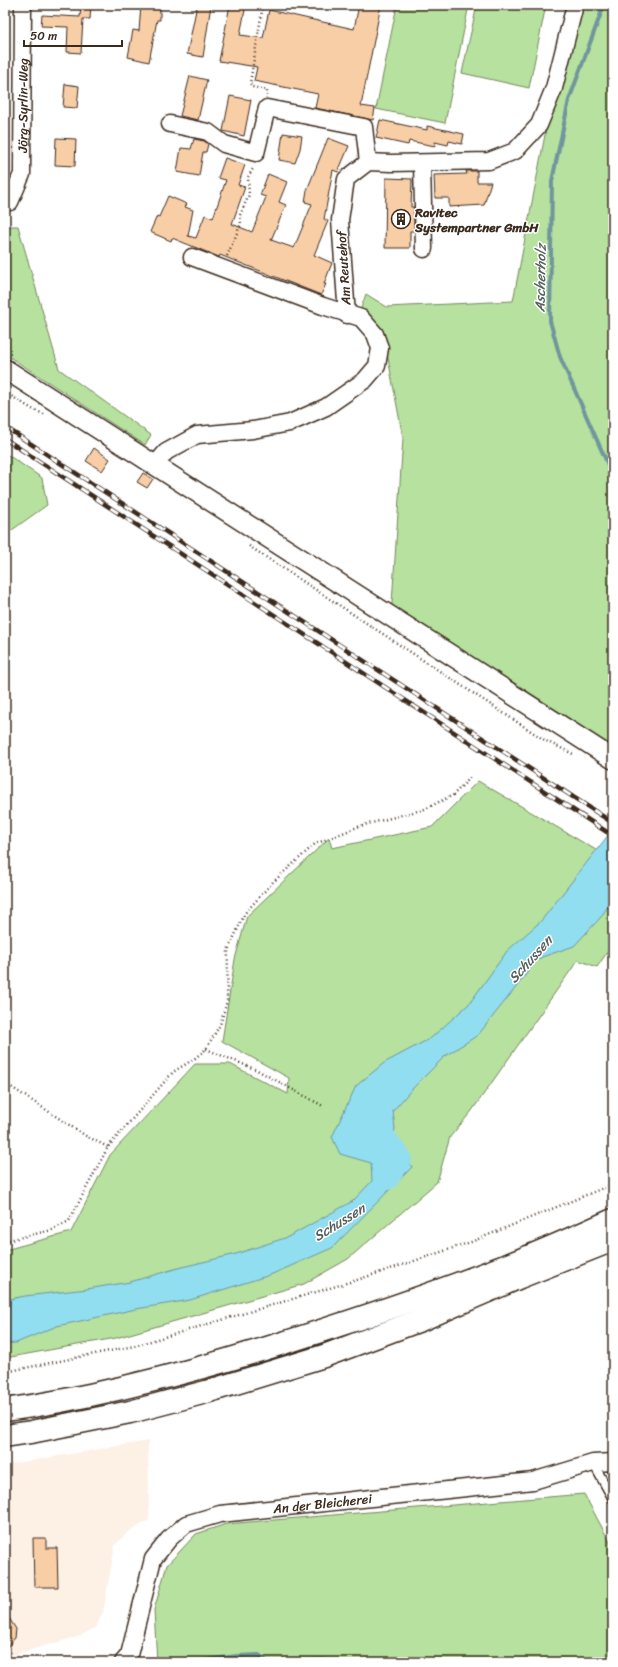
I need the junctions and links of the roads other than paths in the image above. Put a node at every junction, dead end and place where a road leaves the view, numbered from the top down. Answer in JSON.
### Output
{"nodes":[{"id":1,"x":23,"y":5,"type":"edge"},
{"id":2,"x":575,"y":5,"type":"edge"},
{"id":3,"x":170,"y":124,"type":"dead end"},
{"id":4,"x":368,"y":162,"type":"junction"},
{"id":5,"x":422,"y":162,"type":"junction"},
{"id":6,"x":10,"y":202,"type":"dead end"},
{"id":7,"x":424,"y":249,"type":"dead end"},
{"id":8,"x":192,"y":257,"type":"dead end"},
{"id":9,"x":347,"y":315,"type":"junction"},
{"id":10,"x":5,"y":369,"type":"edge"},
{"id":11,"x":154,"y":466,"type":"junction"},
{"id":12,"x":613,"y":759,"type":"edge"},
{"id":13,"x":613,"y":1220,"type":"edge"},
{"id":14,"x":613,"y":1240,"type":"edge"},
{"id":15,"x":5,"y":1410,"type":"edge"},
{"id":16,"x":5,"y":1436,"type":"edge"},
{"id":17,"x":613,"y":1462,"type":"edge"},
{"id":18,"x":593,"y":1463,"type":"junction"},
{"id":19,"x":613,"y":1499,"type":"edge"},
{"id":20,"x":123,"y":1662,"type":"edge"}],
"edges":[{"from":1,"to":6,"type":"street","name":"Jörg-Syrlin-Weg"},
{"from":2,"to":5,"type":"street"},
{"from":3,"to":4,"type":"street"},
{"from":4,"to":5,"type":"street"},
{"from":4,"to":9,"type":"street","name":"Am Reutehof"},
{"from":5,"to":7,"type":"street"},
{"from":8,"to":9,"type":"street","name":"Am Reutehof"},
{"from":9,"to":11,"type":"street"},
{"from":10,"to":11,"type":"street"},
{"from":11,"to":12,"type":"street"},
{"from":13,"to":15,"type":"highway"},
{"from":14,"to":16,"type":"highway"},
{"from":17,"to":18,"type":"street","name":"An der Bleicherei"},
{"from":18,"to":19,"type":"lane"},
{"from":18,"to":20,"type":"street","name":"An der Bleicherei"}]}
